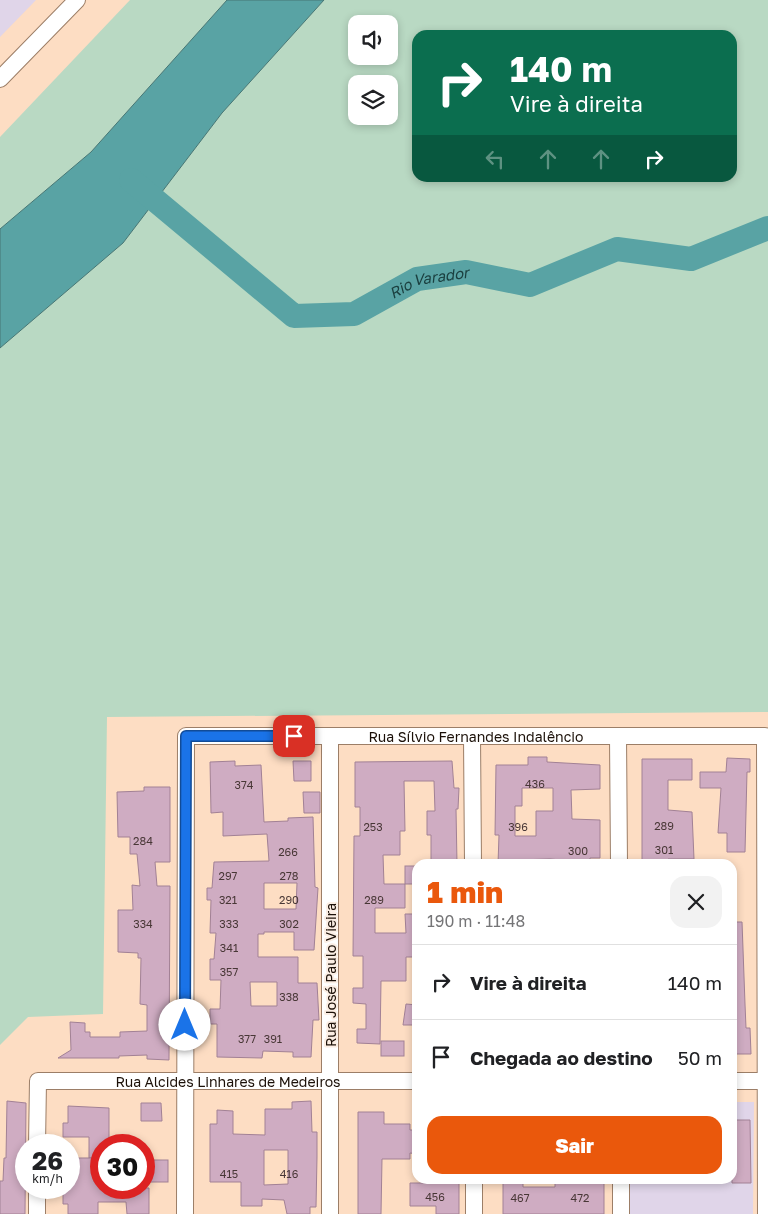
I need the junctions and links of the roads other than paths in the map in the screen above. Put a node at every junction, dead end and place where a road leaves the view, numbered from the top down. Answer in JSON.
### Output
{"nodes":[{"id":1,"x":77,"y":0,"type":"edge"},
{"id":2,"x":0,"y":79,"type":"edge"},
{"id":3,"x":330,"y":736,"type":"junction"},
{"id":4,"x":472,"y":736,"type":"junction"},
{"id":5,"x":618,"y":736,"type":"junction"},
{"id":6,"x":473,"y":859,"type":"edge"},
{"id":7,"x":619,"y":859,"type":"edge"},
{"id":8,"x":185,"y":1081,"type":"junction"},
{"id":9,"x":330,"y":1081,"type":"junction"},
{"id":10,"x":412,"y":1081,"type":"edge"},
{"id":11,"x":737,"y":1081,"type":"edge"},
{"id":12,"x":767,"y":1081,"type":"edge"},
{"id":13,"x":38,"y":1134,"type":"edge"},
{"id":14,"x":474,"y":1184,"type":"edge"},
{"id":15,"x":621,"y":1184,"type":"edge"},
{"id":16,"x":38,"y":1199,"type":"edge"},
{"id":17,"x":37,"y":1214,"type":"edge"},
{"id":18,"x":185,"y":1214,"type":"edge"},
{"id":19,"x":330,"y":1214,"type":"edge"},
{"id":20,"x":474,"y":1214,"type":"edge"},
{"id":21,"x":621,"y":1214,"type":"edge"},
{"id":22,"x":766,"y":1214,"type":"edge"}],
"edges":[{"from":1,"to":2,"type":"street"},
{"from":3,"to":4,"type":"street","name":"Rua Sílvio Fernandes Indalêncio"},
{"from":3,"to":8,"type":"street","name":"Rua Sílvio Fernandes Indalêncio"},
{"from":3,"to":9,"type":"street","name":"Rua José Paulo Vieira"},
{"from":4,"to":5,"type":"street","name":"Rua Sílvio Fernandes Indalêncio"},
{"from":4,"to":6,"type":"street"},
{"from":5,"to":7,"type":"street"},
{"from":5,"to":12,"type":"street","name":"Rua Sílvio Fernandes Indalêncio"},
{"from":8,"to":9,"type":"street","name":"Rua Alcides Linhares de Medeiros"},
{"from":8,"to":13,"type":"street","name":"Rua Alcides Linhares de Medeiros"},
{"from":8,"to":18,"type":"street"},
{"from":9,"to":10,"type":"street","name":"Rua Alcides Linhares de Medeiros"},
{"from":9,"to":19,"type":"street","name":"Rua José Paulo Vieira"},
{"from":11,"to":12,"type":"street"},
{"from":12,"to":22,"type":"street"},
{"from":14,"to":20,"type":"street"},
{"from":15,"to":21,"type":"street"},
{"from":16,"to":17,"type":"street"}]}
